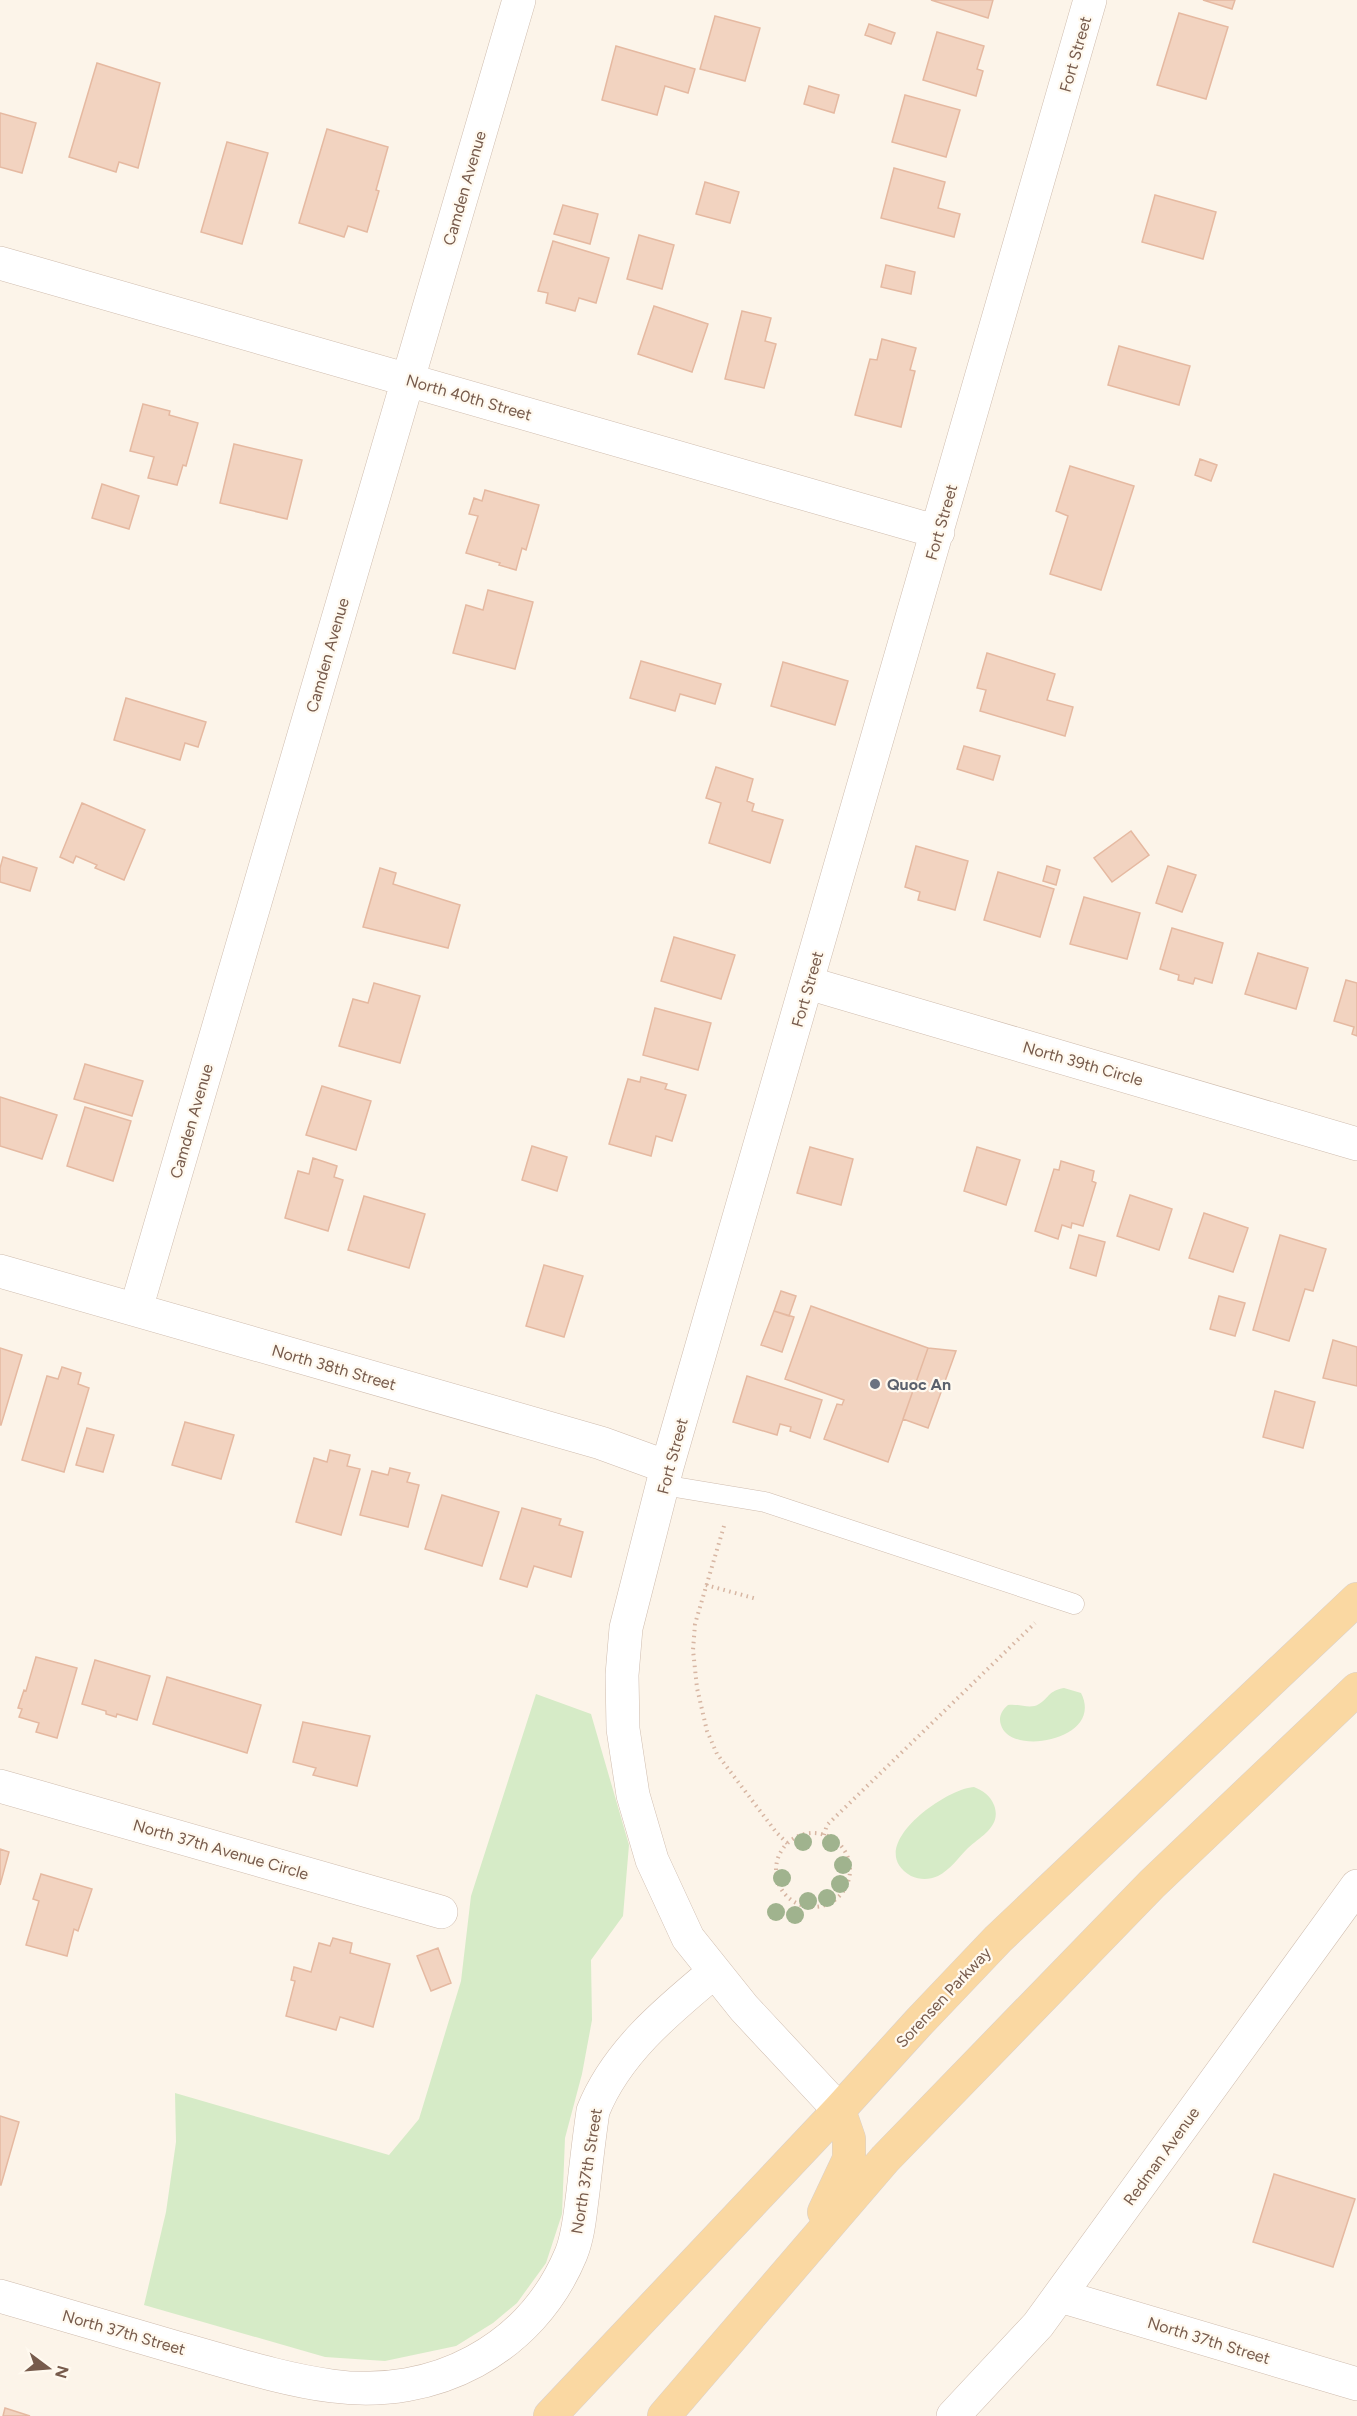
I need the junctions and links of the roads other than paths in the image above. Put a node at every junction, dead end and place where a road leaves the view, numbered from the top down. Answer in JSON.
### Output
{"nodes":[{"id":1,"x":519,"y":0,"type":"edge"},
{"id":2,"x":1090,"y":0,"type":"edge"},
{"id":3,"x":0,"y":263,"type":"edge"},
{"id":4,"x":408,"y":380,"type":"junction"},
{"id":5,"x":938,"y":532,"type":"junction"},
{"id":6,"x":808,"y":982,"type":"junction"},
{"id":7,"x":1357,"y":1144,"type":"edge"},
{"id":8,"x":0,"y":1271,"type":"edge"},
{"id":9,"x":136,"y":1310,"type":"junction"},
{"id":10,"x":665,"y":1476,"type":"junction"},
{"id":11,"x":1357,"y":1599,"type":"edge"},
{"id":12,"x":1074,"y":1604,"type":"road end"},
{"id":13,"x":1357,"y":1689,"type":"edge"},
{"id":14,"x":0,"y":1786,"type":"edge"},
{"id":15,"x":1357,"y":1887,"type":"edge"},
{"id":16,"x":441,"y":1912,"type":"dead end"},
{"id":17,"x":714,"y":1972,"type":"junction"},
{"id":18,"x":839,"y":2110,"type":"junction"},
{"id":19,"x":806,"y":2252,"type":"junction"},
{"id":20,"x":0,"y":2296,"type":"edge"},
{"id":21,"x":1060,"y":2296,"type":"junction"},
{"id":22,"x":1357,"y":2384,"type":"edge"},
{"id":23,"x":550,"y":2416,"type":"edge"},
{"id":24,"x":664,"y":2416,"type":"edge"},
{"id":25,"x":953,"y":2416,"type":"edge"}],
"edges":[{"from":1,"to":4,"type":"street","name":"Camden Avenue"},
{"from":2,"to":5,"type":"street","name":"Fort Street"},
{"from":3,"to":4,"type":"street","name":"North 40th Street"},
{"from":4,"to":5,"type":"street","name":"North 40th Street"},
{"from":4,"to":9,"type":"street","name":"Camden Avenue"},
{"from":5,"to":6,"type":"street","name":"Fort Street"},
{"from":6,"to":7,"type":"street","name":"North 39th Circle"},
{"from":6,"to":10,"type":"street","name":"Fort Street"},
{"from":8,"to":9,"type":"street","name":"North 38th Street"},
{"from":9,"to":10,"type":"street","name":"North 38th Street"},
{"from":10,"to":12,"type":"lane"},
{"from":10,"to":17,"type":"street","name":"Fort Street"},
{"from":11,"to":18,"type":"main road","name":"Sorensen Parkway"},
{"from":13,"to":19,"type":"main road"},
{"from":14,"to":16,"type":"street","name":"North 37th Avenue Circle"},
{"from":15,"to":21,"type":"street","name":"Redman Avenue"},
{"from":17,"to":18,"type":"street"},
{"from":17,"to":20,"type":"street","name":"North 37th Street"},
{"from":18,"to":19,"type":"main road"},
{"from":18,"to":23,"type":"main road","name":"Sorensen Parkway"},
{"from":19,"to":24,"type":"main road"},
{"from":21,"to":22,"type":"street","name":"North 37th Street"},
{"from":21,"to":25,"type":"street","name":"Redman Avenue"}]}
